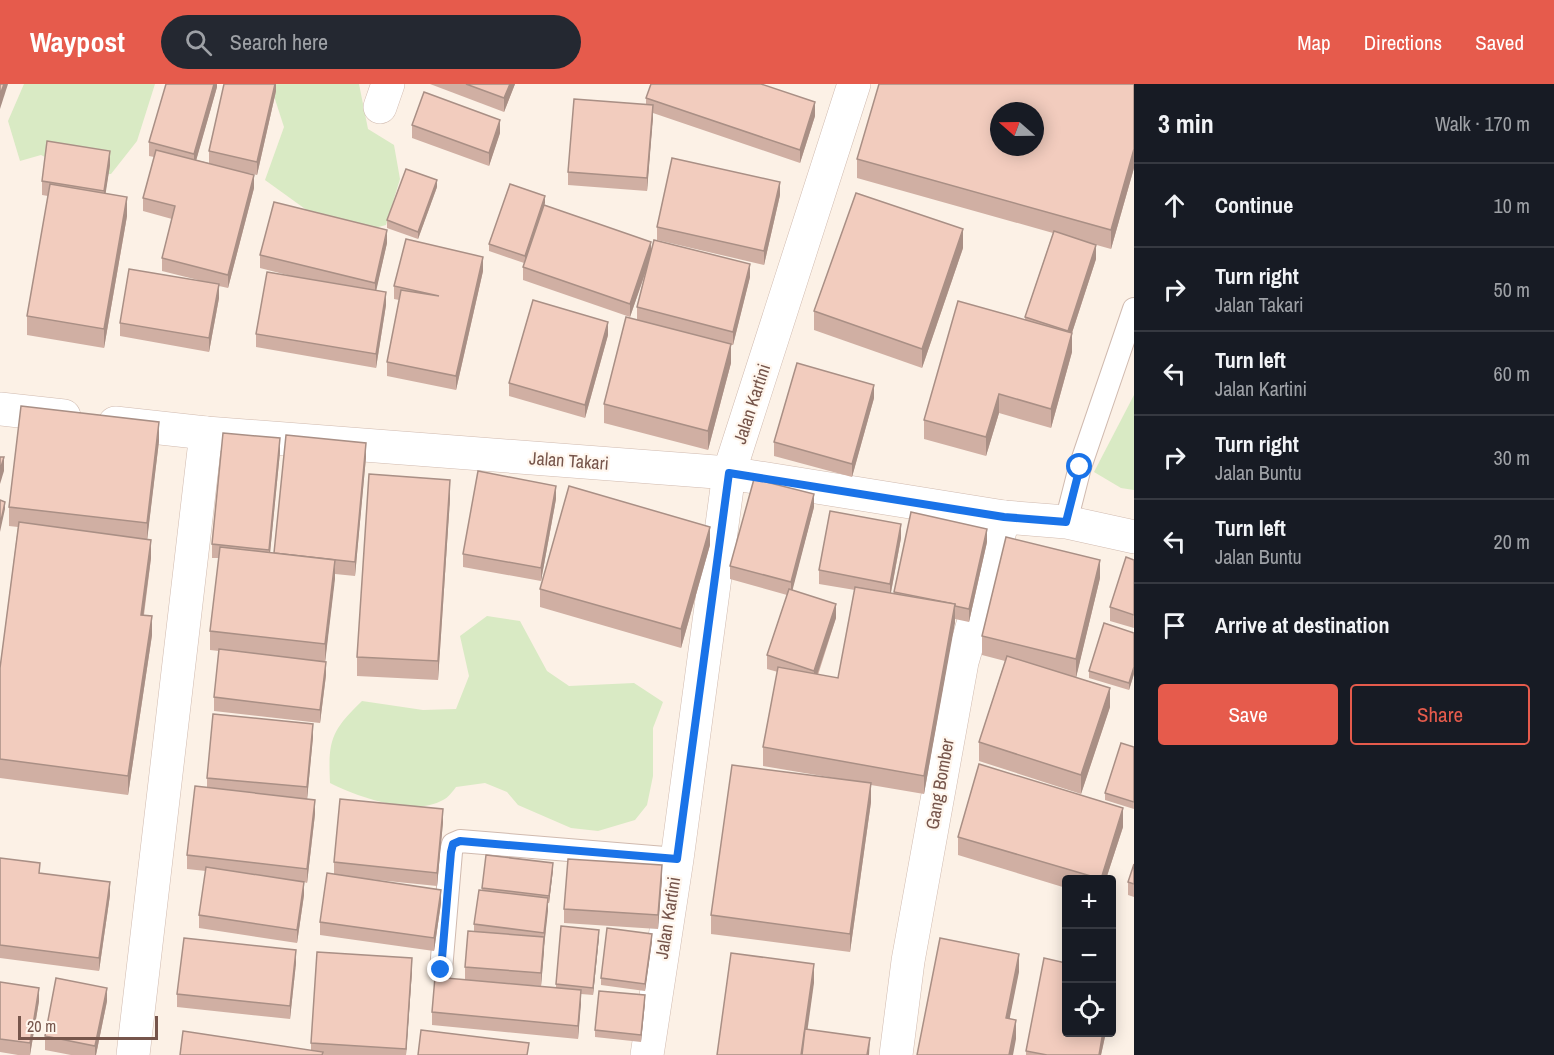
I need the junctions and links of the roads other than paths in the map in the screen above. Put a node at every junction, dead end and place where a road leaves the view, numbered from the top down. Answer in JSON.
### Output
{"nodes":[{"id":1,"x":854,"y":84,"type":"edge"},
{"id":2,"x":1134,"y":309,"type":"edge"},
{"id":3,"x":0,"y":409,"type":"edge"},
{"id":4,"x":206,"y":433,"type":"junction"},
{"id":5,"x":729,"y":473,"type":"junction"},
{"id":6,"x":1004,"y":517,"type":"junction"},
{"id":7,"x":1066,"y":522,"type":"junction"},
{"id":8,"x":1134,"y":537,"type":"edge"},
{"id":9,"x":677,"y":859,"type":"junction"},
{"id":10,"x":441,"y":970,"type":"dead end"},
{"id":11,"x":133,"y":1055,"type":"edge"},
{"id":12,"x":647,"y":1055,"type":"edge"},
{"id":13,"x":896,"y":1055,"type":"edge"}],
"edges":[{"from":1,"to":5,"type":"street","name":"Jalan Kartini"},
{"from":2,"to":7,"type":"lane"},
{"from":3,"to":4,"type":"street","name":"Jalan Takari"},
{"from":4,"to":5,"type":"street","name":"Jalan Takari"},
{"from":4,"to":11,"type":"street"},
{"from":5,"to":6,"type":"street","name":"Jalan Takari"},
{"from":5,"to":9,"type":"street","name":"Jalan Kartini"},
{"from":6,"to":7,"type":"street","name":"Jalan Takari"},
{"from":6,"to":13,"type":"street","name":"Gang Bomber"},
{"from":7,"to":8,"type":"street","name":"Jalan Takari"},
{"from":9,"to":10,"type":"lane"},
{"from":9,"to":12,"type":"street","name":"Jalan Kartini"}]}
